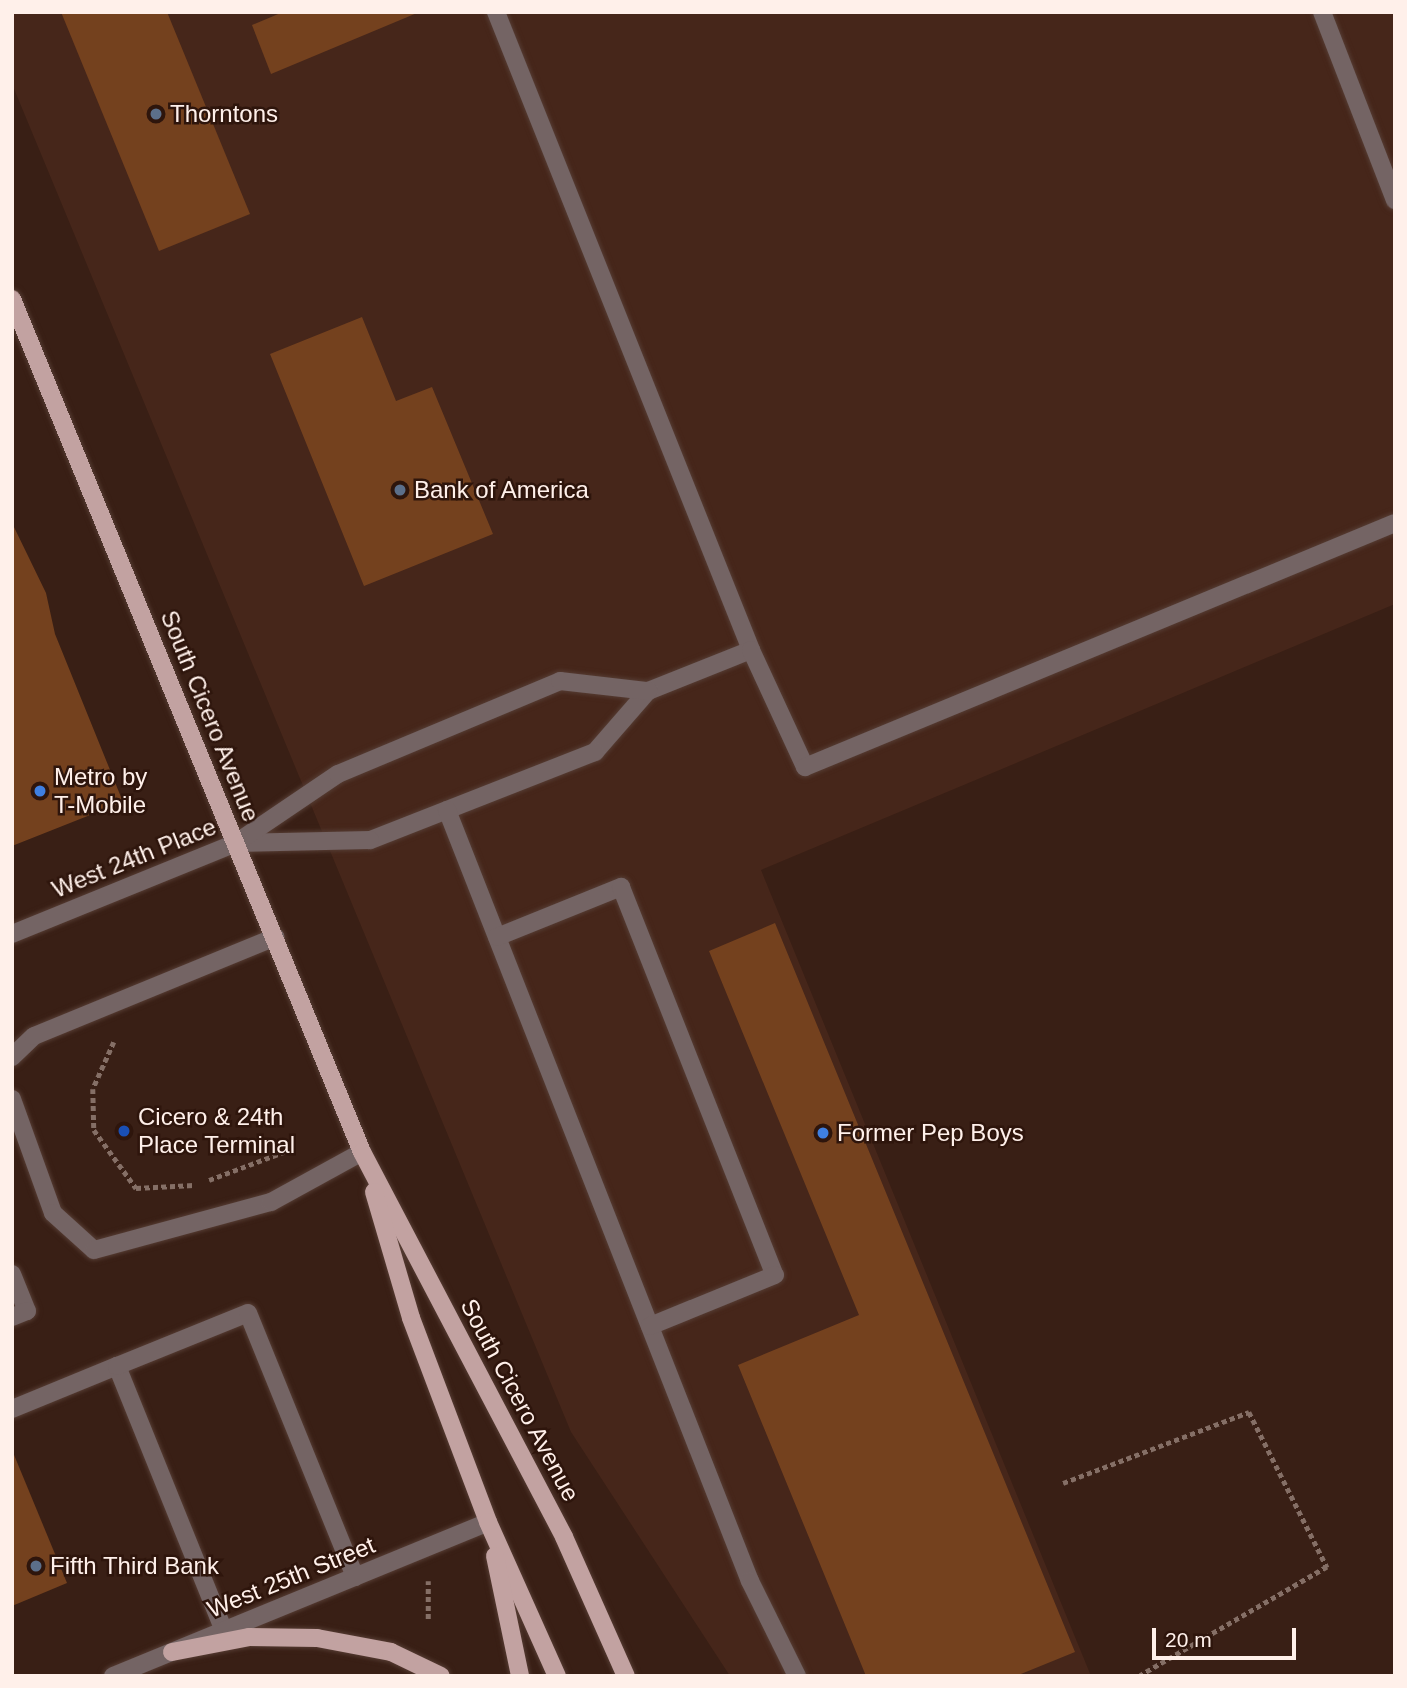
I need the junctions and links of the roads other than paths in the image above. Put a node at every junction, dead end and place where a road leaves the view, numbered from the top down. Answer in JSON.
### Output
{"nodes":[{"id":1,"x":496,"y":12,"type":"edge"},
{"id":2,"x":1322,"y":12,"type":"edge"},
{"id":3,"x":1395,"y":200,"type":"edge"},
{"id":4,"x":12,"y":299,"type":"edge"},
{"id":5,"x":1395,"y":523,"type":"edge"},
{"id":6,"x":751,"y":650,"type":"junction"},
{"id":7,"x":648,"y":691,"type":"junction"},
{"id":8,"x":447,"y":810,"type":"junction"},
{"id":9,"x":236,"y":843,"type":"junction"},
{"id":10,"x":12,"y":934,"type":"edge"},
{"id":11,"x":275,"y":937,"type":"junction"},
{"id":12,"x":497,"y":937,"type":"junction"},
{"id":13,"x":12,"y":1057,"type":"edge"},
{"id":14,"x":12,"y":1100,"type":"edge"},
{"id":15,"x":362,"y":1152,"type":"junction"},
{"id":16,"x":12,"y":1274,"type":"edge"},
{"id":17,"x":12,"y":1317,"type":"edge"},
{"id":18,"x":650,"y":1326,"type":"junction"},
{"id":19,"x":117,"y":1366,"type":"junction"},
{"id":20,"x":12,"y":1409,"type":"edge"},
{"id":21,"x":488,"y":1522,"type":"junction"},
{"id":22,"x":355,"y":1577,"type":"junction"},
{"id":23,"x":224,"y":1631,"type":"junction"},
{"id":24,"x":172,"y":1652,"type":"junction"},
{"id":25,"x":113,"y":1676,"type":"edge"},
{"id":26,"x":441,"y":1676,"type":"edge"},
{"id":27,"x":520,"y":1676,"type":"edge"},
{"id":28,"x":557,"y":1676,"type":"edge"},
{"id":29,"x":626,"y":1676,"type":"edge"},
{"id":30,"x":797,"y":1676,"type":"edge"}],
"edges":[{"from":1,"to":6,"type":"street"},
{"from":2,"to":3,"type":"street"},
{"from":4,"to":9,"type":"main road","name":"South Cicero Avenue"},
{"from":5,"to":6,"type":"street"},
{"from":6,"to":7,"type":"street"},
{"from":7,"to":8,"type":"street"},
{"from":7,"to":9,"type":"street"},
{"from":8,"to":9,"type":"street"},
{"from":8,"to":12,"type":"street"},
{"from":9,"to":10,"type":"street","name":"West 24th Place"},
{"from":9,"to":11,"type":"main road","name":"South Cicero Avenue"},
{"from":11,"to":13,"type":"street"},
{"from":11,"to":15,"type":"main road","name":"South Cicero Avenue"},
{"from":12,"to":18,"type":"street"},
{"from":12,"to":18,"type":"street"},
{"from":14,"to":15,"type":"street"},
{"from":15,"to":21,"type":"main road","name":"South Cicero Avenue"},
{"from":15,"to":29,"type":"main road","name":"South Cicero Avenue"},
{"from":16,"to":17,"type":"street"},
{"from":18,"to":30,"type":"street"},
{"from":19,"to":20,"type":"street"},
{"from":19,"to":22,"type":"street"},
{"from":19,"to":23,"type":"street"},
{"from":21,"to":22,"type":"street","name":"West 25th Street"},
{"from":21,"to":27,"type":"main road"},
{"from":21,"to":28,"type":"main road","name":"South Cicero Avenue"},
{"from":22,"to":23,"type":"street","name":"West 25th Street"},
{"from":23,"to":24,"type":"street","name":"West 25th Street"},
{"from":24,"to":25,"type":"street","name":"West 25th Street"},
{"from":24,"to":26,"type":"main road"}]}
